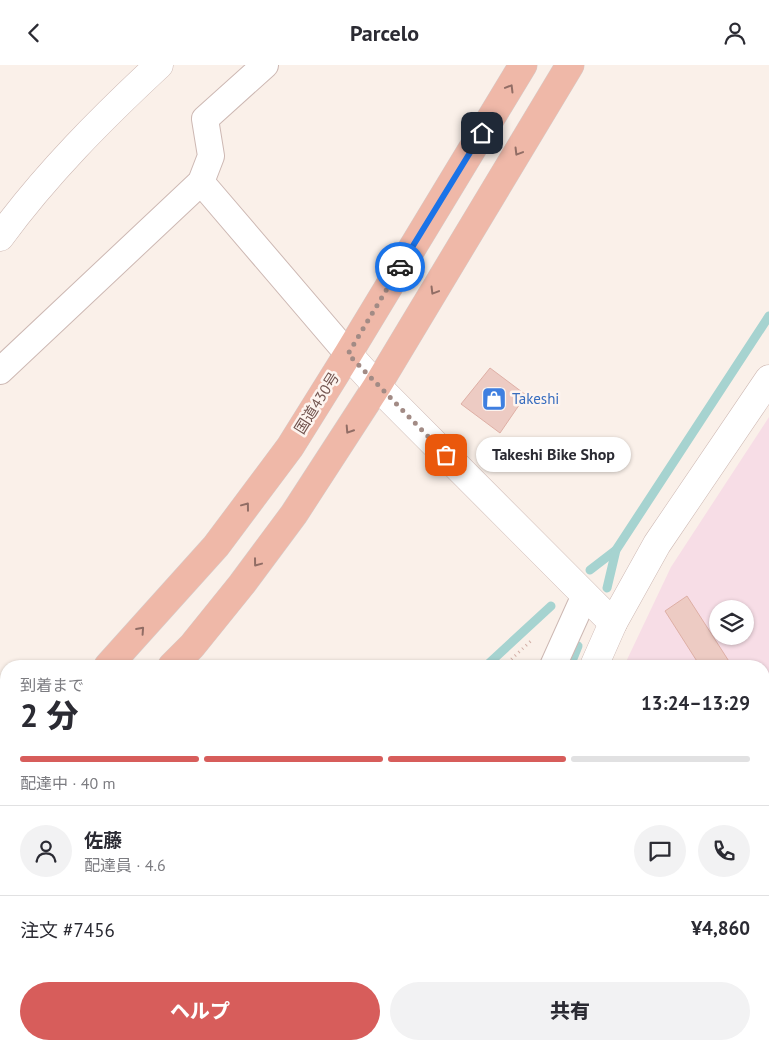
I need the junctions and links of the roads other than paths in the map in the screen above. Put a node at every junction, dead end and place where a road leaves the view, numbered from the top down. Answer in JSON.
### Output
{"nodes":[{"id":1,"x":159,"y":65,"type":"edge"},
{"id":2,"x":266,"y":65,"type":"edge"},
{"id":3,"x":523,"y":65,"type":"edge"},
{"id":4,"x":570,"y":65,"type":"edge"},
{"id":5,"x":201,"y":182,"type":"junction"},
{"id":6,"x":0,"y":237,"type":"edge"},
{"id":7,"x":348,"y":354,"type":"junction"},
{"id":8,"x":0,"y":371,"type":"edge"},
{"id":9,"x":769,"y":379,"type":"edge"},
{"id":10,"x":377,"y":386,"type":"junction"},
{"id":11,"x":584,"y":595,"type":"junction"},
{"id":12,"x":613,"y":623,"type":"junction"},
{"id":13,"x":113,"y":660,"type":"edge"},
{"id":14,"x":178,"y":660,"type":"edge"},
{"id":15,"x":556,"y":660,"type":"edge"},
{"id":16,"x":597,"y":660,"type":"edge"}],
"edges":[{"from":1,"to":6,"type":"street"},
{"from":2,"to":5,"type":"street"},
{"from":7,"to":3,"type":"highway","name":"国道430号","one_way":true},
{"from":4,"to":10,"type":"highway","one_way":true},
{"from":5,"to":7,"type":"street"},
{"from":5,"to":8,"type":"street"},
{"from":7,"to":10,"type":"street"},
{"from":13,"to":7,"type":"highway","name":"国道430号","one_way":true},
{"from":9,"to":12,"type":"street"},
{"from":10,"to":11,"type":"street"},
{"from":10,"to":14,"type":"highway","one_way":true},
{"from":11,"to":12,"type":"street"},
{"from":11,"to":15,"type":"street"},
{"from":12,"to":16,"type":"street"}]}
